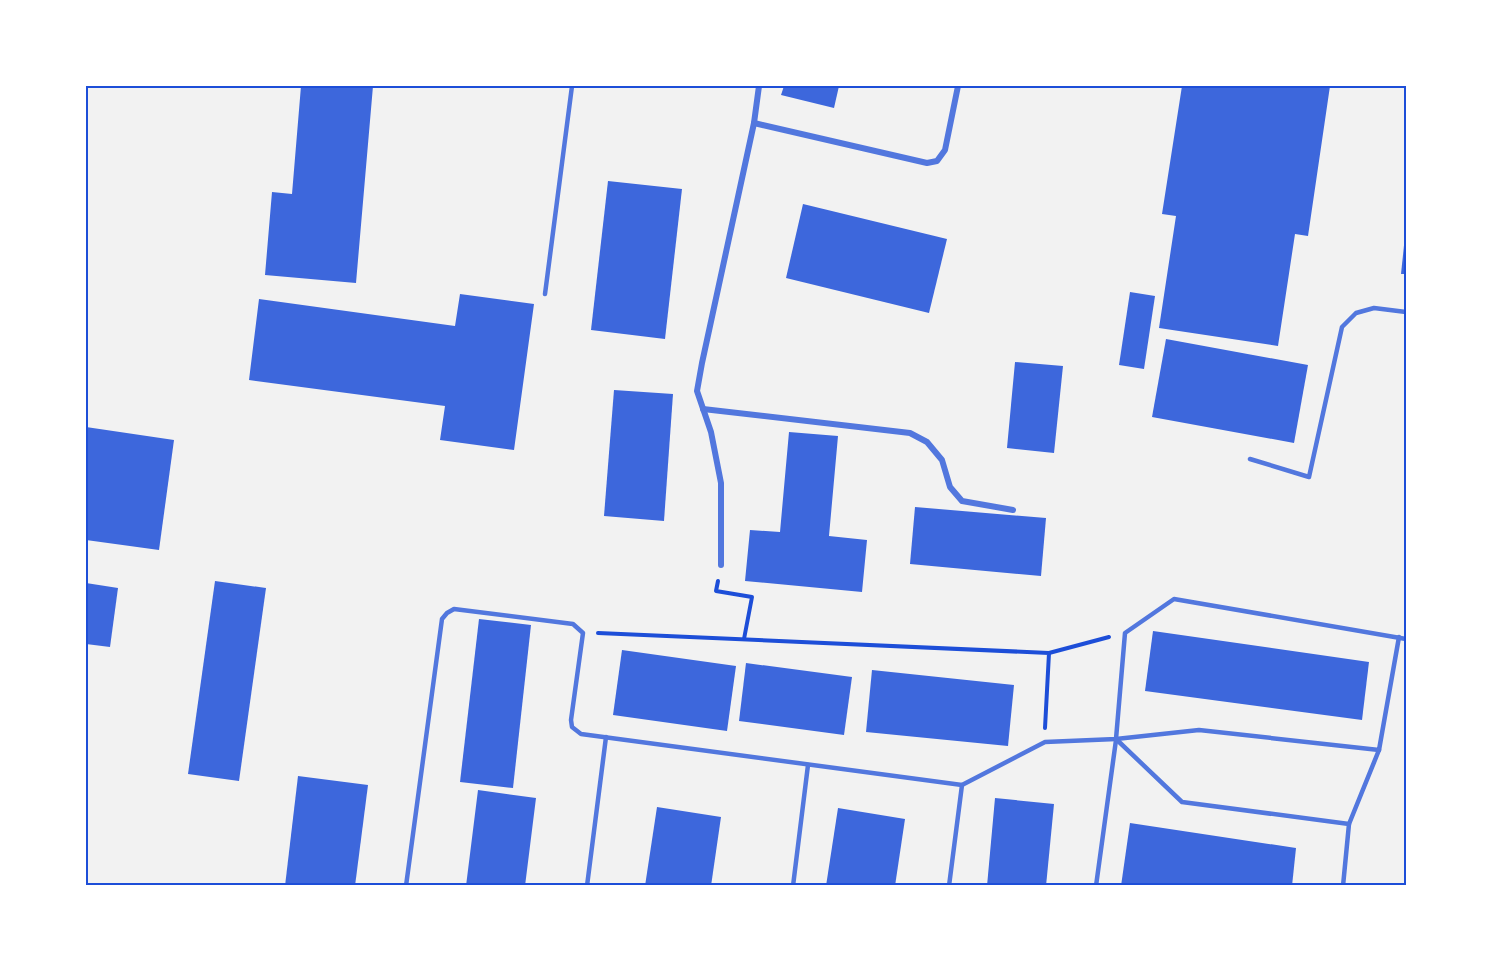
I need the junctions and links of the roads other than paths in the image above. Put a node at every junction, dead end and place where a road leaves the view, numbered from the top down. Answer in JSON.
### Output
{"nodes":[{"id":1,"x":572,"y":86,"type":"edge"},
{"id":2,"x":759,"y":86,"type":"edge"},
{"id":3,"x":958,"y":86,"type":"edge"},
{"id":4,"x":754,"y":123,"type":"junction"},
{"id":5,"x":545,"y":294,"type":"dead end"},
{"id":6,"x":1407,"y":312,"type":"edge"},
{"id":7,"x":703,"y":409,"type":"junction"},
{"id":8,"x":1250,"y":459,"type":"dead end"},
{"id":9,"x":1013,"y":510,"type":"dead end"},
{"id":10,"x":721,"y":565,"type":"road end"},
{"id":11,"x":1399,"y":637,"type":"junction"},
{"id":12,"x":1407,"y":639,"type":"edge"},
{"id":13,"x":606,"y":737,"type":"junction"},
{"id":14,"x":1116,"y":739,"type":"junction"},
{"id":15,"x":1379,"y":750,"type":"junction"},
{"id":16,"x":808,"y":765,"type":"junction"},
{"id":17,"x":962,"y":785,"type":"junction"},
{"id":18,"x":1349,"y":824,"type":"junction"},
{"id":19,"x":406,"y":885,"type":"edge"},
{"id":20,"x":587,"y":885,"type":"edge"},
{"id":21,"x":793,"y":885,"type":"edge"},
{"id":22,"x":949,"y":885,"type":"edge"},
{"id":23,"x":1096,"y":885,"type":"edge"},
{"id":24,"x":1343,"y":885,"type":"edge"}],
"edges":[{"from":1,"to":5,"type":"lane"},
{"from":2,"to":4,"type":"street"},
{"from":3,"to":4,"type":"street"},
{"from":4,"to":7,"type":"street"},
{"from":6,"to":8,"type":"lane"},
{"from":7,"to":9,"type":"street"},
{"from":7,"to":10,"type":"street"},
{"from":11,"to":12,"type":"lane"},
{"from":11,"to":14,"type":"lane"},
{"from":11,"to":15,"type":"lane"},
{"from":13,"to":16,"type":"lane"},
{"from":13,"to":19,"type":"lane"},
{"from":13,"to":20,"type":"lane"},
{"from":14,"to":15,"type":"lane"},
{"from":14,"to":17,"type":"lane"},
{"from":14,"to":18,"type":"lane"},
{"from":14,"to":23,"type":"lane"},
{"from":15,"to":18,"type":"lane"},
{"from":16,"to":17,"type":"lane"},
{"from":16,"to":21,"type":"lane"},
{"from":17,"to":22,"type":"lane"},
{"from":18,"to":24,"type":"lane"}]}
